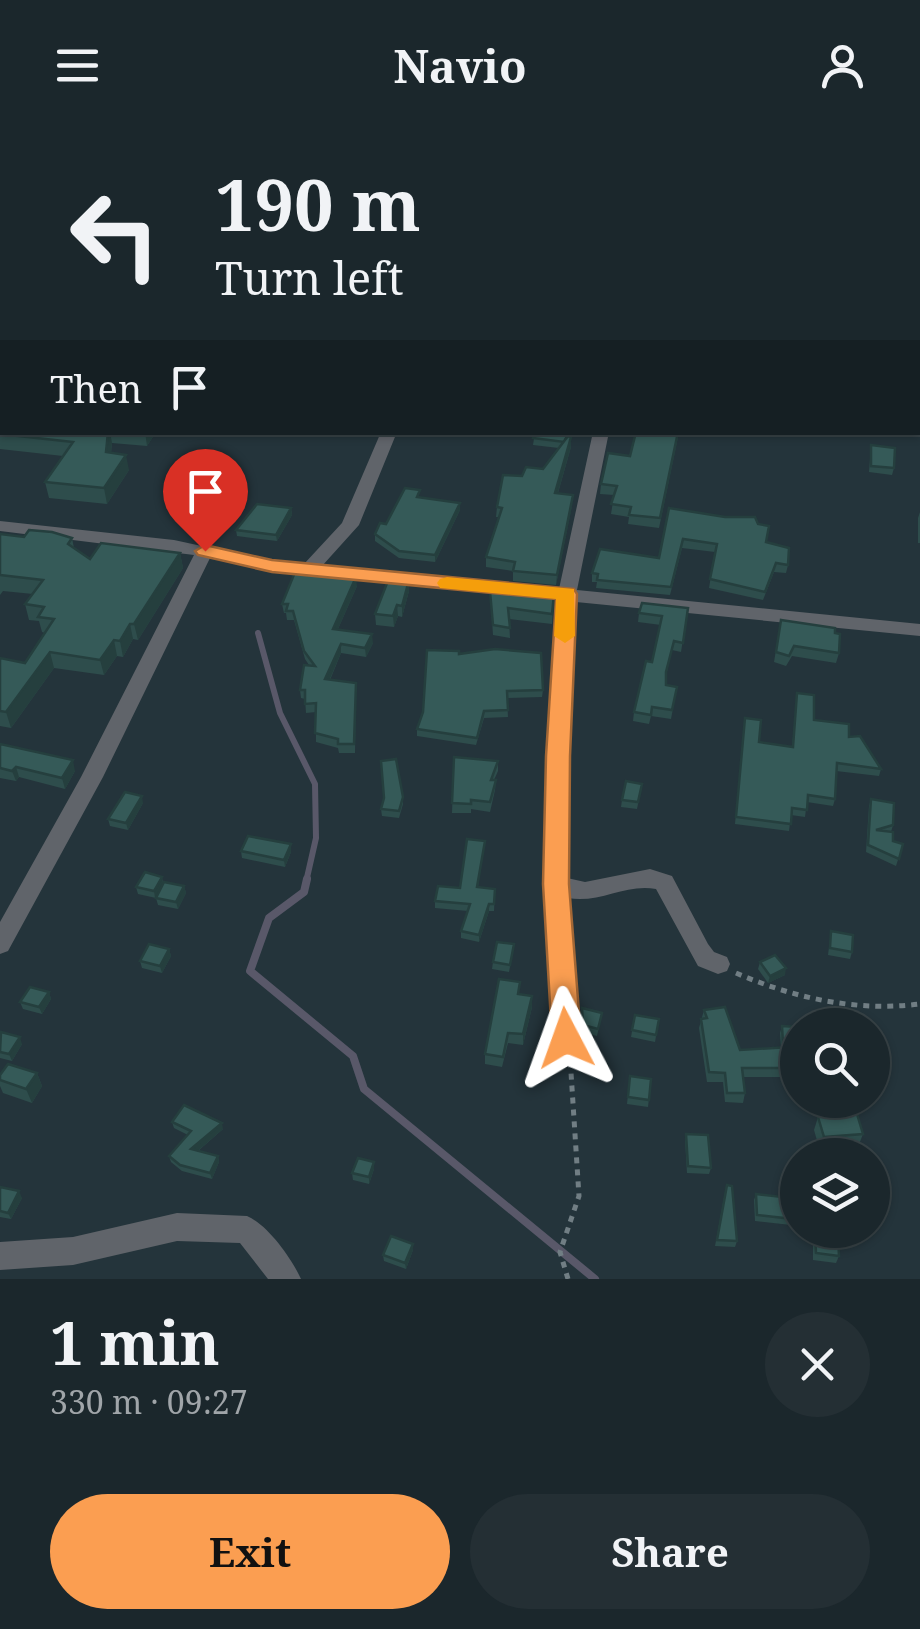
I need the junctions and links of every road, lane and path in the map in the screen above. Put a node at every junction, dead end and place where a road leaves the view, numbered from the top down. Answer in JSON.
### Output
{"nodes":[{"id":1,"x":388,"y":435,"type":"edge"},
{"id":2,"x":599,"y":435,"type":"edge"},
{"id":3,"x":0,"y":526,"type":"edge"},
{"id":4,"x":205,"y":551,"type":"junction"},
{"id":5,"x":308,"y":570,"type":"junction"},
{"id":6,"x":567,"y":594,"type":"junction"},
{"id":7,"x":920,"y":630,"type":"edge"},
{"id":8,"x":556,"y":884,"type":"junction"},
{"id":9,"x":0,"y":944,"type":"edge"},
{"id":10,"x":718,"y":964,"type":"joint"},
{"id":11,"x":920,"y":1004,"type":"edge"},
{"id":12,"x":566,"y":1038,"type":"joint"},
{"id":13,"x":0,"y":1256,"type":"edge"},
{"id":14,"x":286,"y":1279,"type":"edge"},
{"id":15,"x":568,"y":1279,"type":"edge"}],
"edges":[{"from":1,"to":5,"type":"street"},
{"from":2,"to":6,"type":"street"},
{"from":3,"to":4,"type":"street"},
{"from":4,"to":5,"type":"street"},
{"from":4,"to":9,"type":"street"},
{"from":5,"to":6,"type":"street"},
{"from":6,"to":7,"type":"street"},
{"from":6,"to":8,"type":"street"},
{"from":8,"to":10,"type":"street"},
{"from":8,"to":12,"type":"street"},
{"from":10,"to":11,"type":"path"},
{"from":12,"to":15,"type":"path"},
{"from":13,"to":14,"type":"street"}]}
